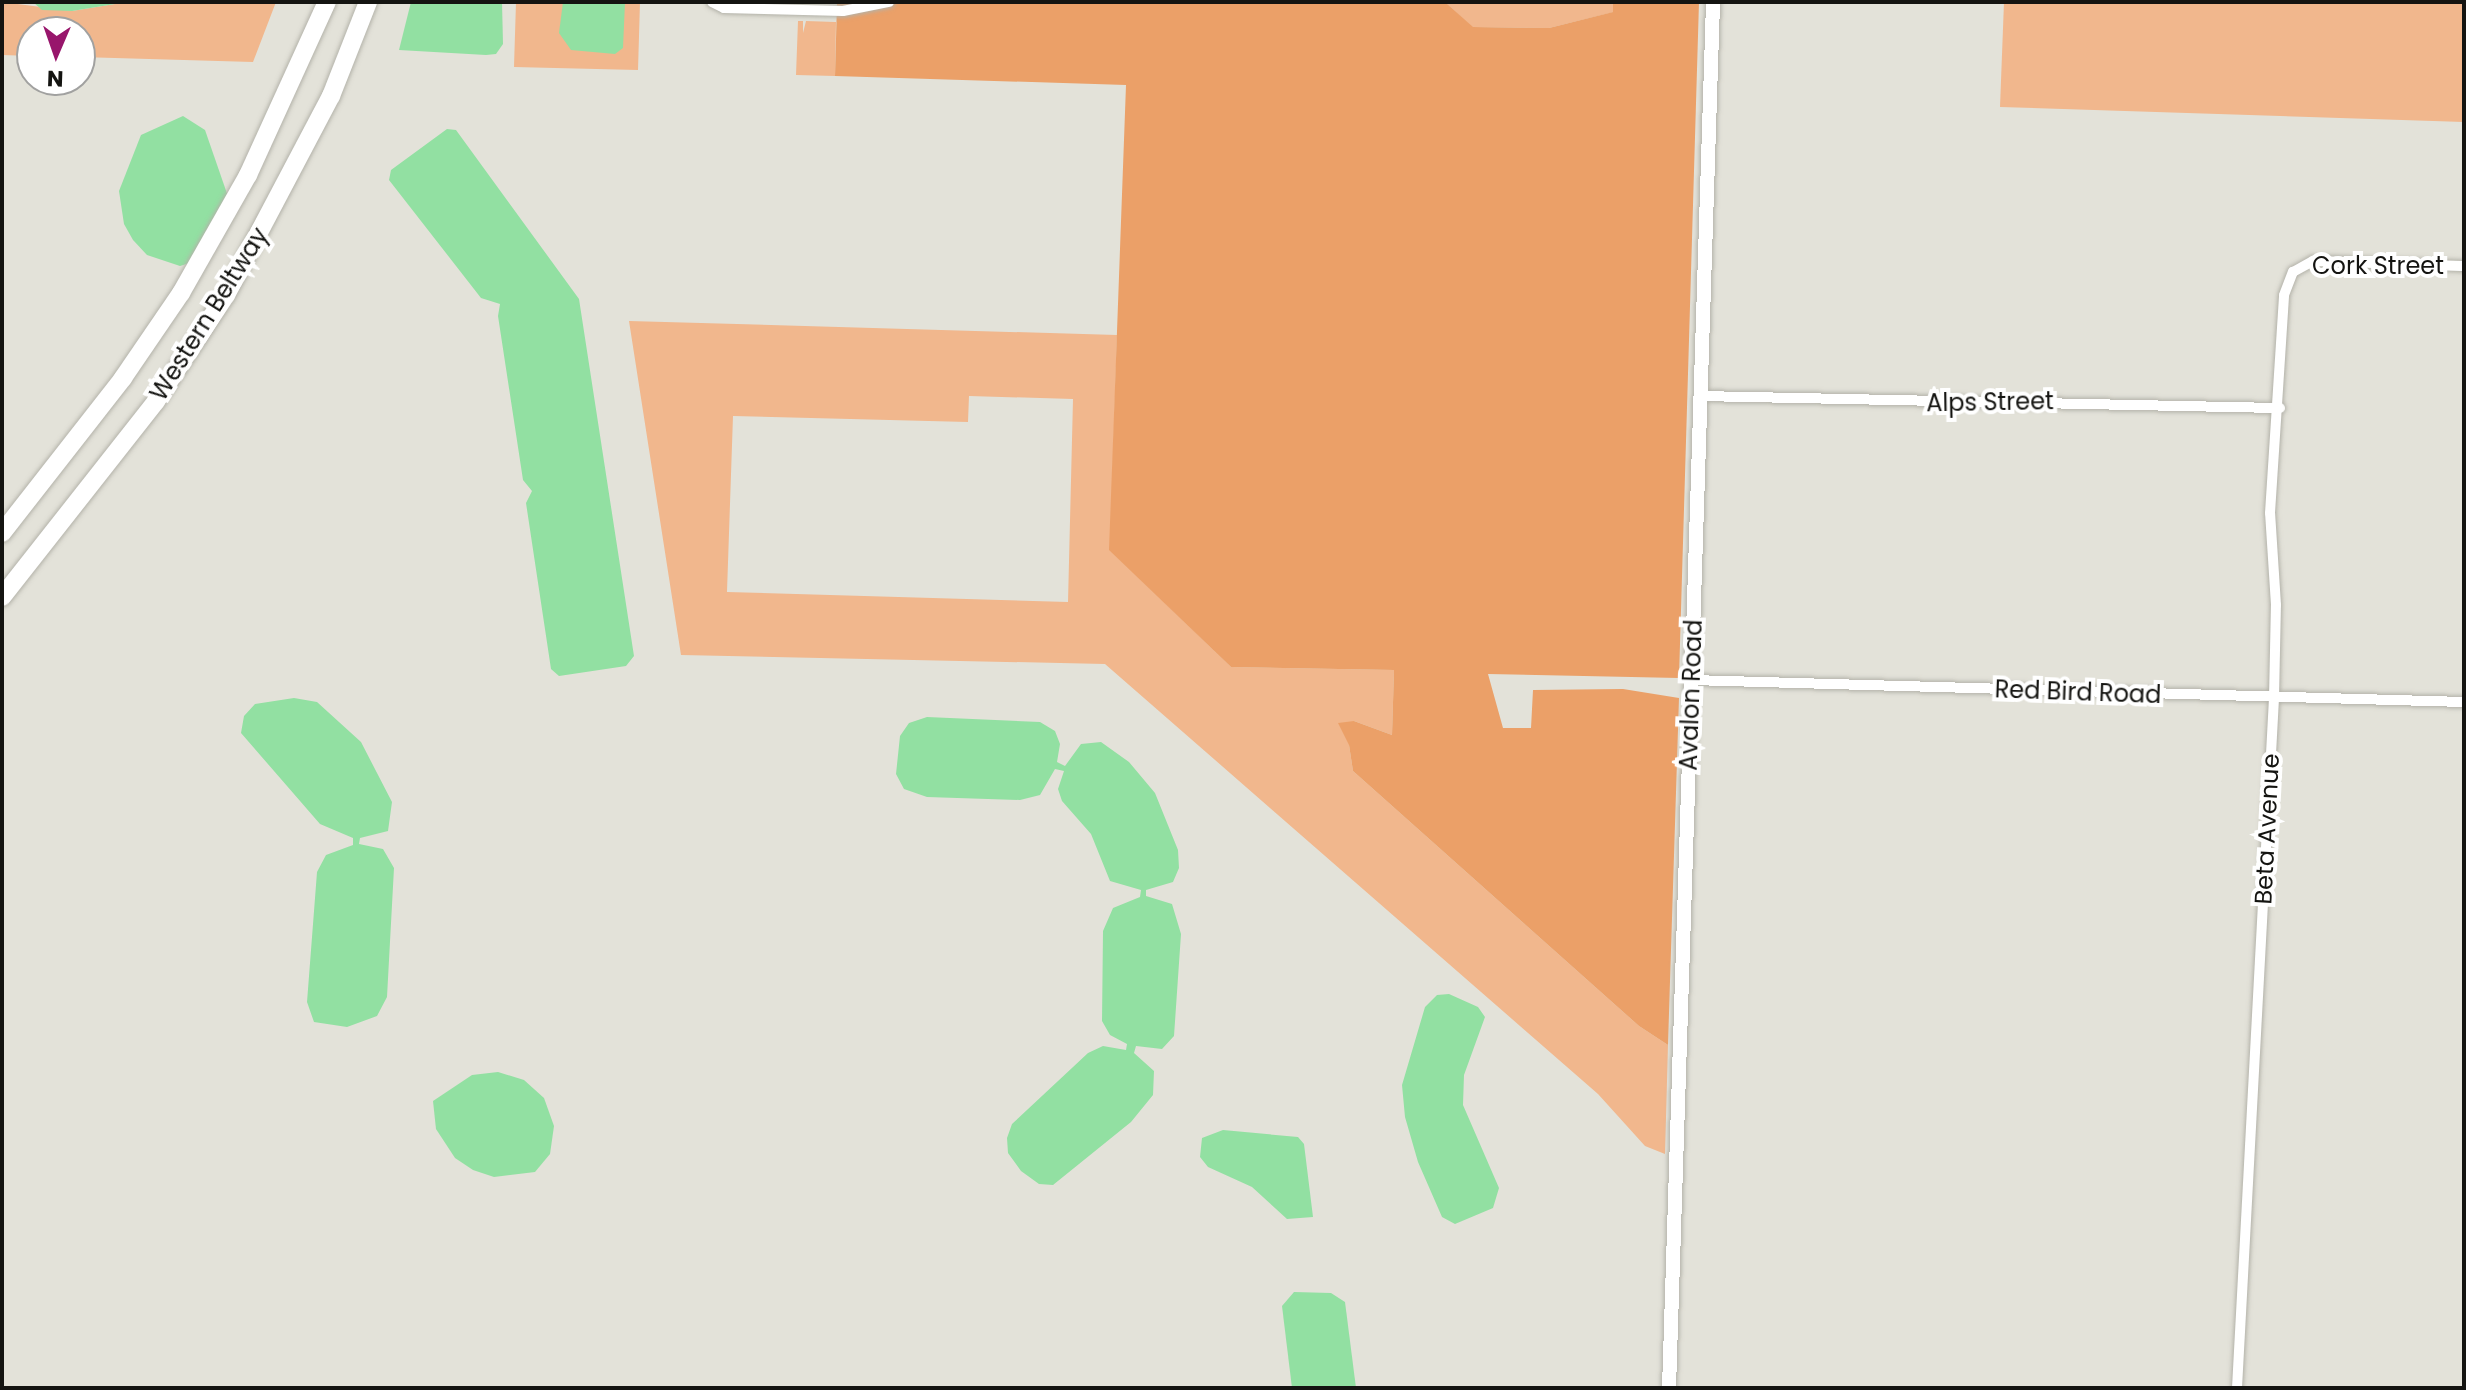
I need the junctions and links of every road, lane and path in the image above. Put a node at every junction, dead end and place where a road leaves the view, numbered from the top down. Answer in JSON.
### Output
{"nodes":[{"id":1,"x":327,"y":2,"type":"edge"},
{"id":2,"x":368,"y":2,"type":"edge"},
{"id":3,"x":712,"y":2,"type":"edge"},
{"id":4,"x":889,"y":2,"type":"edge"},
{"id":5,"x":1713,"y":2,"type":"edge"},
{"id":6,"x":2464,"y":266,"type":"edge"},
{"id":7,"x":2293,"y":272,"type":"joint"},
{"id":8,"x":1700,"y":396,"type":"junction"},
{"id":9,"x":2280,"y":408,"type":"junction"},
{"id":10,"x":2,"y":533,"type":"edge"},
{"id":11,"x":2,"y":597,"type":"edge"},
{"id":12,"x":1691,"y":680,"type":"junction"},
{"id":13,"x":2274,"y":698,"type":"junction"},
{"id":14,"x":2464,"y":702,"type":"edge"},
{"id":15,"x":1669,"y":1388,"type":"edge"},
{"id":16,"x":2237,"y":1388,"type":"edge"}],
"edges":[{"from":1,"to":10,"type":"highway","name":"Western Beltway"},
{"from":2,"to":11,"type":"highway","name":"Western Beltway"},
{"from":3,"to":4,"type":"street"},
{"from":5,"to":8,"type":"main road","name":"Avalon Road"},
{"from":6,"to":7,"type":"street","name":"Cork Street"},
{"from":7,"to":9,"type":"street","name":"Beta Avenue"},
{"from":8,"to":9,"type":"street","name":"Alps Street"},
{"from":8,"to":12,"type":"main road","name":"Avalon Road"},
{"from":9,"to":13,"type":"street","name":"Beta Avenue"},
{"from":12,"to":13,"type":"street","name":"Red Bird Road"},
{"from":12,"to":15,"type":"main road","name":"Avalon Road"},
{"from":13,"to":14,"type":"street","name":"Red Bird Road"},
{"from":13,"to":16,"type":"street","name":"Beta Avenue"}]}
